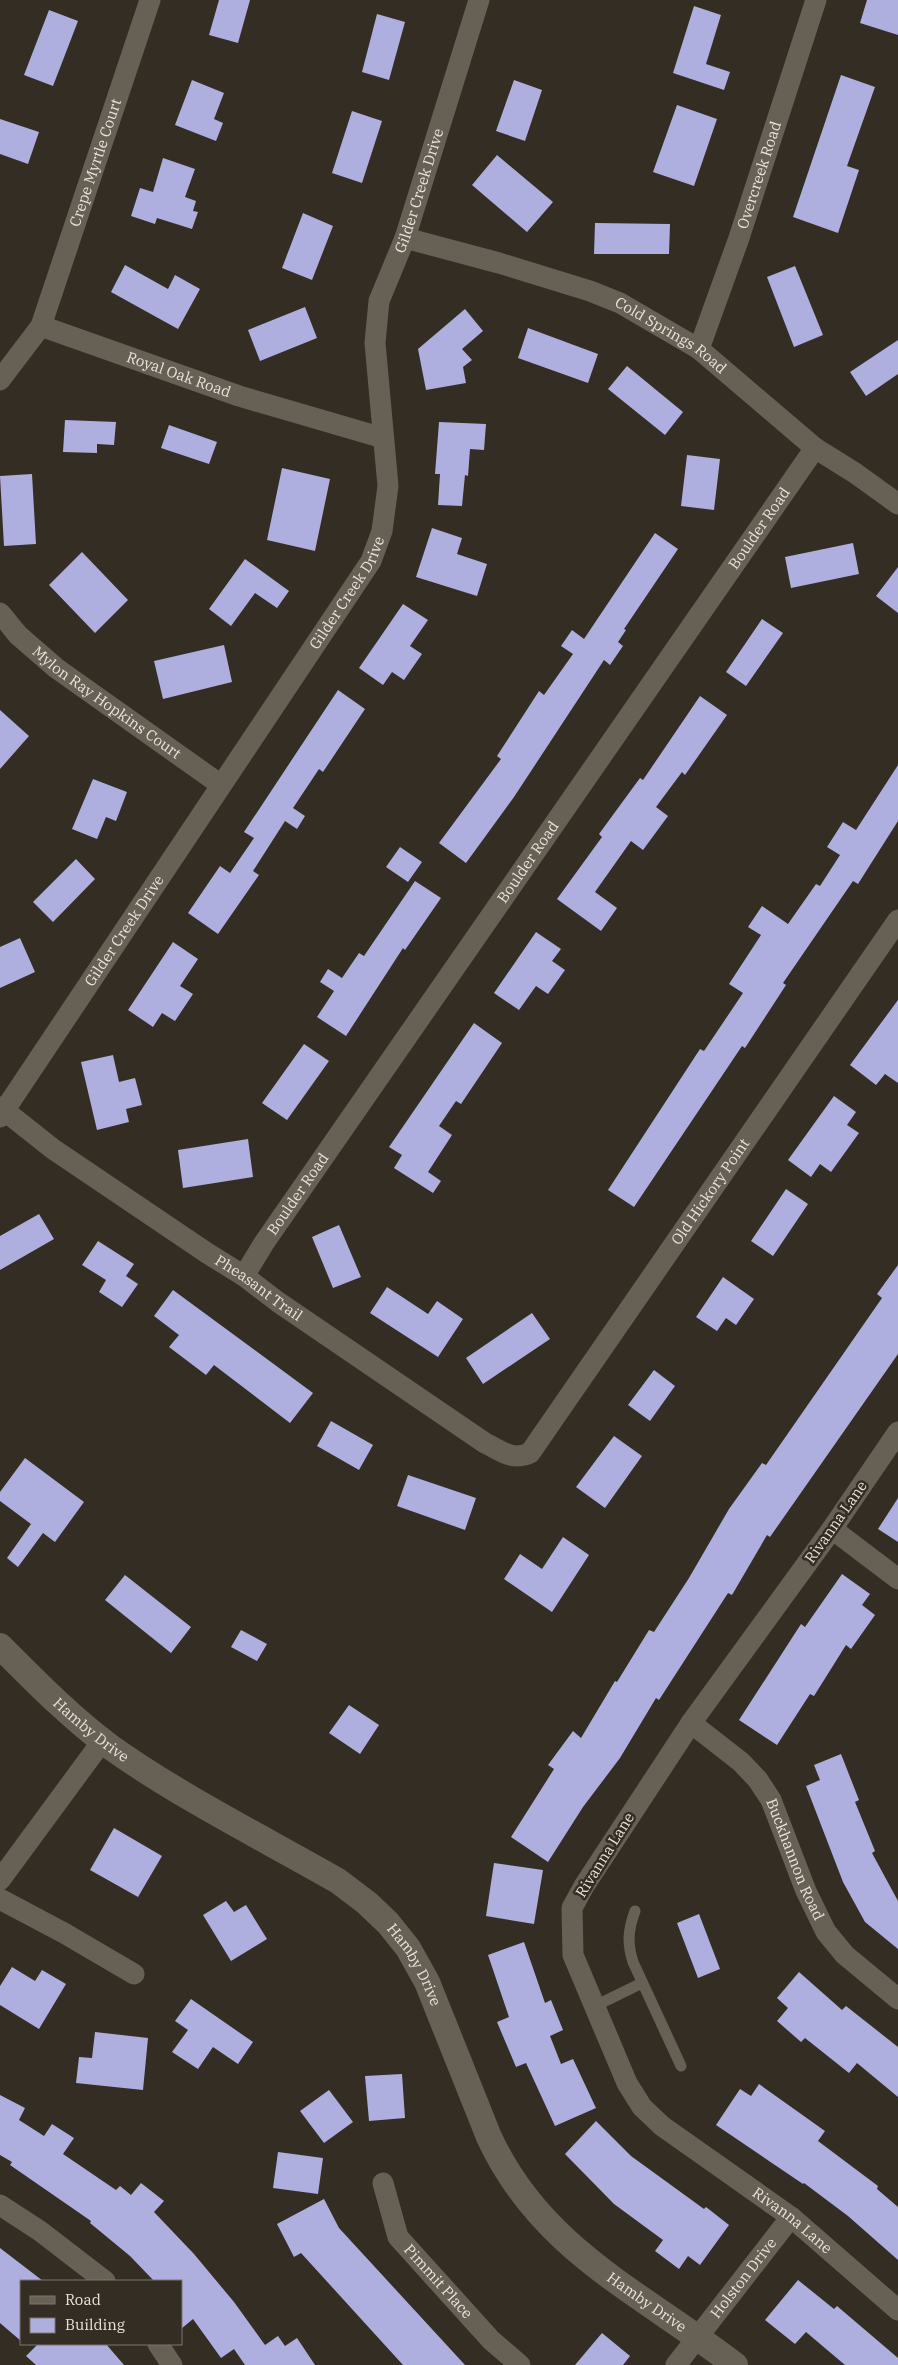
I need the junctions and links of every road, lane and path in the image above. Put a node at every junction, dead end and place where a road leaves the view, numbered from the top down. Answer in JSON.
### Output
{"nodes":[{"id":1,"x":150,"y":0,"type":"edge"},
{"id":2,"x":479,"y":0,"type":"edge"},
{"id":3,"x":816,"y":0,"type":"edge"},
{"id":4,"x":405,"y":238,"type":"junction"},
{"id":5,"x":41,"y":326,"type":"junction"},
{"id":6,"x":699,"y":350,"type":"junction"},
{"id":7,"x":0,"y":380,"type":"edge"},
{"id":8,"x":383,"y":438,"type":"junction"},
{"id":9,"x":815,"y":448,"type":"junction"},
{"id":10,"x":898,"y":504,"type":"edge"},
{"id":11,"x":0,"y":614,"type":"edge"},
{"id":12,"x":221,"y":785,"type":"junction"},
{"id":13,"x":898,"y":920,"type":"edge"},
{"id":14,"x":1,"y":1111,"type":"edge"},
{"id":15,"x":244,"y":1276,"type":"junction"},
{"id":16,"x":898,"y":1432,"type":"edge"},
{"id":17,"x":520,"y":1457,"type":"joint"},
{"id":18,"x":832,"y":1530,"type":"junction"},
{"id":19,"x":898,"y":1579,"type":"edge"},
{"id":20,"x":0,"y":1646,"type":"edge"},
{"id":21,"x":691,"y":1723,"type":"junction"},
{"id":22,"x":102,"y":1740,"type":"junction"},
{"id":23,"x":0,"y":1880,"type":"edge"},
{"id":24,"x":0,"y":1899,"type":"edge"},
{"id":25,"x":635,"y":1910,"type":"dead end"},
{"id":26,"x":134,"y":1974,"type":"dead end"},
{"id":27,"x":642,"y":1983,"type":"junction"},
{"id":28,"x":898,"y":1999,"type":"edge"},
{"id":29,"x":595,"y":2006,"type":"junction"},
{"id":30,"x":681,"y":2066,"type":"dead end"},
{"id":31,"x":383,"y":2183,"type":"dead end"},
{"id":32,"x":0,"y":2205,"type":"edge"},
{"id":33,"x":791,"y":2218,"type":"junction"},
{"id":34,"x":104,"y":2280,"type":"edge"},
{"id":35,"x":898,"y":2310,"type":"edge"},
{"id":36,"x":697,"y":2339,"type":"junction"},
{"id":37,"x":159,"y":2345,"type":"edge"},
{"id":38,"x":172,"y":2365,"type":"edge"},
{"id":39,"x":520,"y":2365,"type":"edge"},
{"id":40,"x":676,"y":2365,"type":"edge"},
{"id":41,"x":735,"y":2365,"type":"edge"}],
"edges":[{"from":1,"to":5,"type":"street","name":"Crepe Myrtle Court"},
{"from":2,"to":4,"type":"street","name":"Gilder Creek Drive"},
{"from":3,"to":6,"type":"street","name":"Overcreek Road"},
{"from":4,"to":6,"type":"street","name":"Cold Springs Road"},
{"from":4,"to":8,"type":"street","name":"Gilder Creek Drive"},
{"from":5,"to":7,"type":"street"},
{"from":5,"to":8,"type":"street","name":"Royal Oak Road"},
{"from":6,"to":9,"type":"street","name":"Cold Springs Road"},
{"from":8,"to":12,"type":"street","name":"Gilder Creek Drive"},
{"from":9,"to":10,"type":"street","name":"Cold Springs Road"},
{"from":9,"to":15,"type":"street","name":"Boulder Road"},
{"from":11,"to":12,"type":"street","name":"Mylon Ray Hopkins Court"},
{"from":12,"to":14,"type":"street","name":"Gilder Creek Drive"},
{"from":13,"to":17,"type":"street","name":"Old Hickory Point"},
{"from":14,"to":15,"type":"street","name":"Pheasant Trail"},
{"from":15,"to":17,"type":"street","name":"Pheasant Trail"},
{"from":16,"to":18,"type":"street","name":"Rivanna Lane"},
{"from":18,"to":19,"type":"street"},
{"from":18,"to":21,"type":"street","name":"Rivanna Lane"},
{"from":20,"to":22,"type":"street","name":"Hamby Drive"},
{"from":21,"to":28,"type":"street","name":"Buckhannon Road"},
{"from":21,"to":29,"type":"street","name":"Rivanna Lane"},
{"from":22,"to":23,"type":"street"},
{"from":22,"to":36,"type":"street","name":"Hamby Drive"},
{"from":24,"to":26,"type":"street"},
{"from":25,"to":27,"type":"lane"},
{"from":27,"to":29,"type":"lane"},
{"from":27,"to":30,"type":"lane"},
{"from":29,"to":33,"type":"street","name":"Rivanna Lane"},
{"from":31,"to":39,"type":"street","name":"Pimmit Place"},
{"from":32,"to":34,"type":"street"},
{"from":33,"to":35,"type":"street","name":"Rivanna Lane"},
{"from":33,"to":36,"type":"street","name":"Holston Drive"},
{"from":36,"to":40,"type":"street","name":"Holston Drive"},
{"from":36,"to":41,"type":"street","name":"Hamby Drive"},
{"from":37,"to":38,"type":"street"}]}
